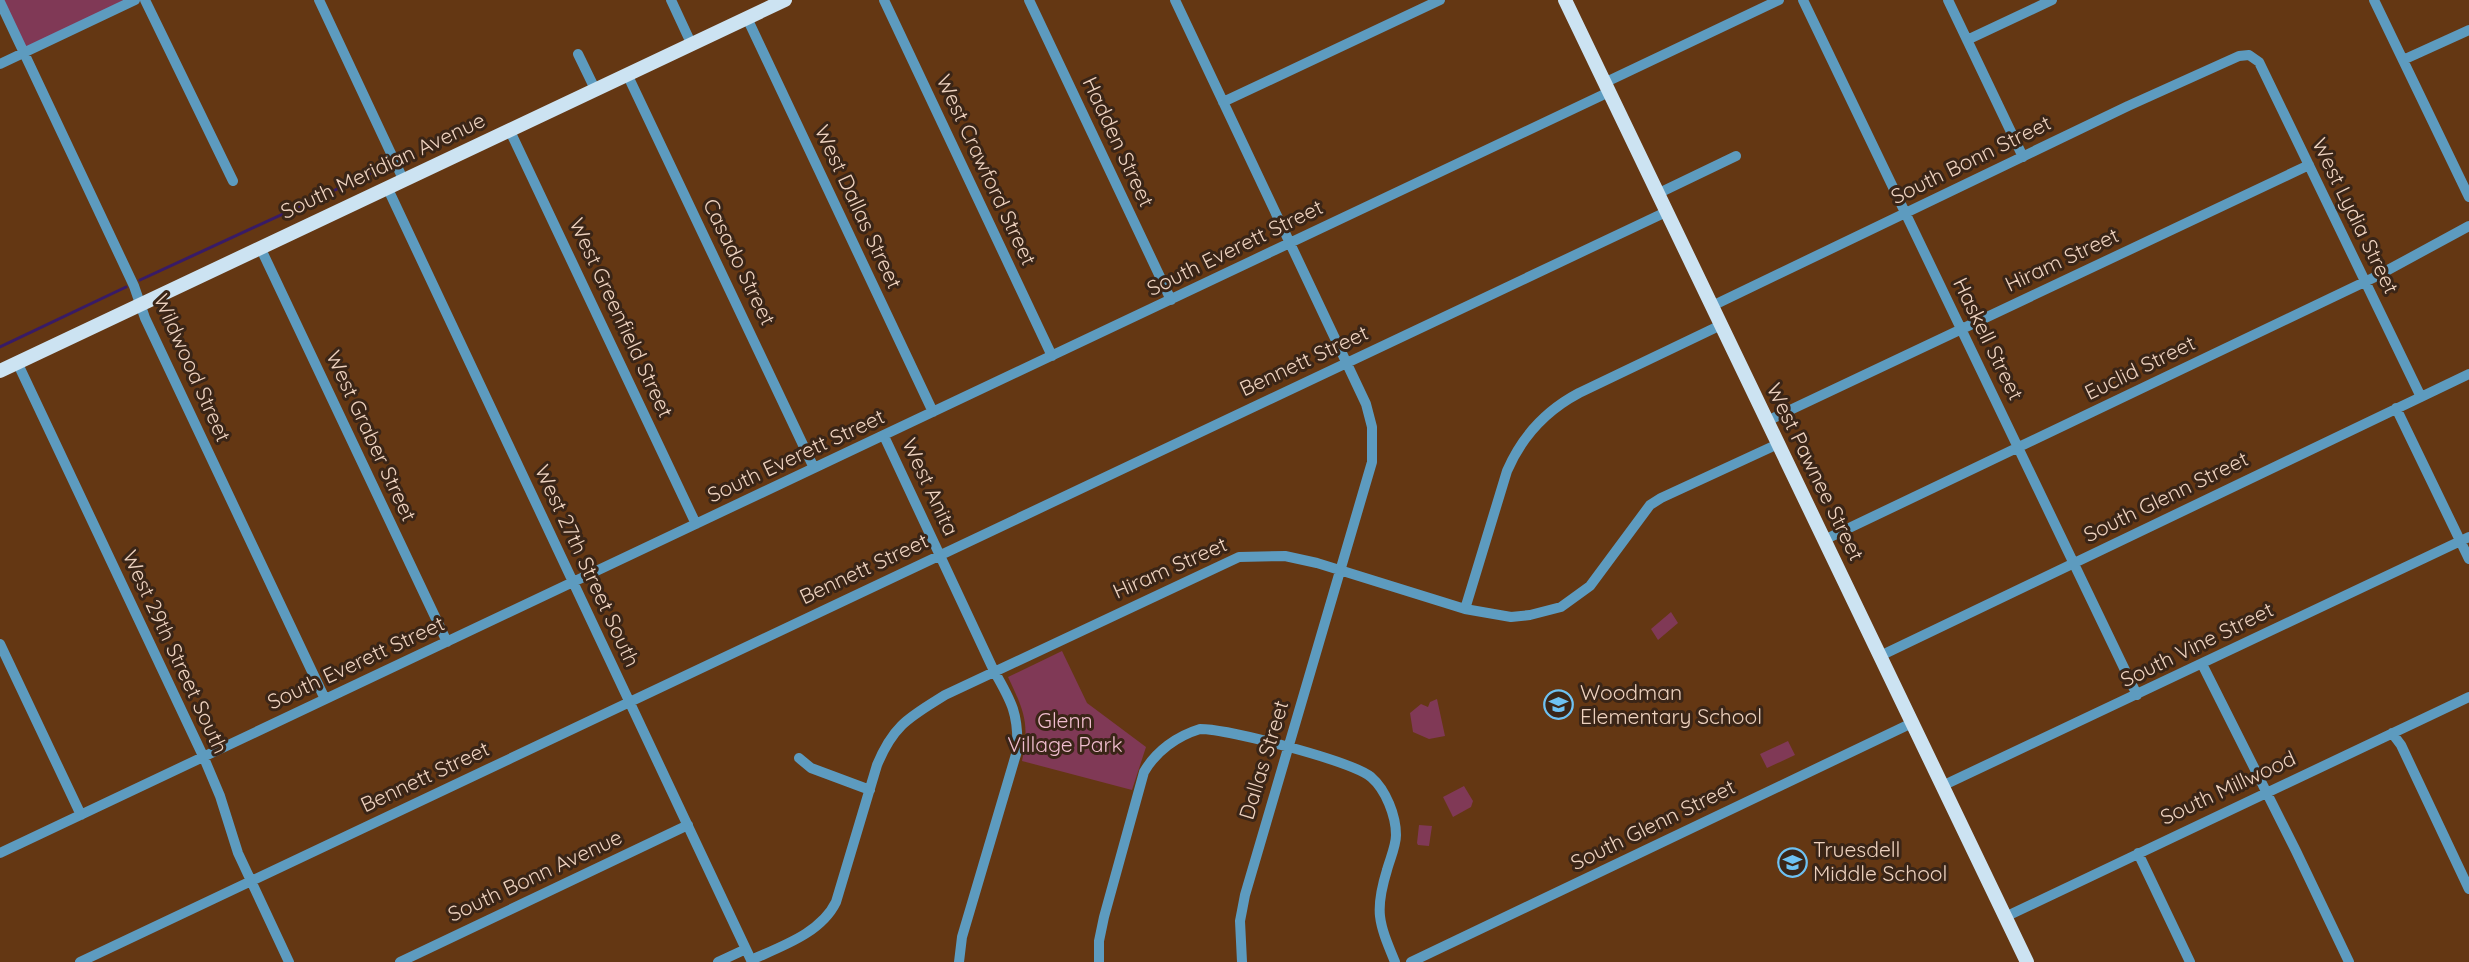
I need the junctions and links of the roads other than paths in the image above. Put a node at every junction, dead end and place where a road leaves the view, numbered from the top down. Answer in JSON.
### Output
{"nodes":[{"id":1,"x":135,"y":0,"type":"edge"},
{"id":2,"x":145,"y":0,"type":"edge"},
{"id":3,"x":319,"y":0,"type":"edge"},
{"id":4,"x":671,"y":0,"type":"edge"},
{"id":5,"x":785,"y":0,"type":"edge"},
{"id":6,"x":884,"y":0,"type":"edge"},
{"id":7,"x":1029,"y":0,"type":"edge"},
{"id":8,"x":1175,"y":0,"type":"edge"},
{"id":9,"x":1440,"y":0,"type":"edge"},
{"id":10,"x":1565,"y":0,"type":"edge"},
{"id":11,"x":1779,"y":0,"type":"edge"},
{"id":12,"x":1803,"y":0,"type":"edge"},
{"id":13,"x":1948,"y":0,"type":"edge"},
{"id":14,"x":2052,"y":0,"type":"edge"},
{"id":15,"x":2374,"y":0,"type":"edge"},
{"id":16,"x":0,"y":2,"type":"edge"},
{"id":17,"x":747,"y":18,"type":"junction"},
{"id":18,"x":2469,"y":30,"type":"edge"},
{"id":19,"x":1967,"y":40,"type":"junction"},
{"id":20,"x":691,"y":44,"type":"junction"},
{"id":21,"x":24,"y":52,"type":"junction"},
{"id":22,"x":578,"y":54,"type":"dead end"},
{"id":23,"x":2249,"y":55,"type":"joint"},
{"id":24,"x":2403,"y":60,"type":"junction"},
{"id":25,"x":0,"y":64,"type":"edge"},
{"id":26,"x":627,"y":74,"type":"junction"},
{"id":27,"x":1606,"y":88,"type":"junction"},
{"id":28,"x":595,"y":89,"type":"junction"},
{"id":29,"x":1223,"y":102,"type":"junction"},
{"id":30,"x":509,"y":129,"type":"junction"},
{"id":31,"x":1736,"y":156,"type":"dead end"},
{"id":32,"x":2023,"y":157,"type":"junction"},
{"id":33,"x":2309,"y":165,"type":"junction"},
{"id":34,"x":404,"y":179,"type":"junction"},
{"id":35,"x":233,"y":181,"type":"dead end"},
{"id":36,"x":387,"y":187,"type":"junction"},
{"id":37,"x":1657,"y":194,"type":"junction"},
{"id":38,"x":2469,"y":197,"type":"edge"},
{"id":39,"x":1666,"y":212,"type":"junction"},
{"id":40,"x":1905,"y":213,"type":"junction"},
{"id":41,"x":2469,"y":226,"type":"edge"},
{"id":42,"x":1290,"y":243,"type":"junction"},
{"id":43,"x":260,"y":247,"type":"junction"},
{"id":44,"x":2365,"y":282,"type":"junction"},
{"id":45,"x":1172,"y":300,"type":"junction"},
{"id":46,"x":140,"y":304,"type":"junction"},
{"id":47,"x":1712,"y":306,"type":"junction"},
{"id":48,"x":1721,"y":325,"type":"junction"},
{"id":49,"x":1962,"y":329,"type":"junction"},
{"id":50,"x":1052,"y":356,"type":"junction"},
{"id":51,"x":17,"y":362,"type":"junction"},
{"id":52,"x":1346,"y":362,"type":"junction"},
{"id":53,"x":0,"y":371,"type":"edge"},
{"id":54,"x":2469,"y":374,"type":"edge"},
{"id":55,"x":2421,"y":397,"type":"junction"},
{"id":56,"x":2396,"y":408,"type":"junction"},
{"id":57,"x":933,"y":412,"type":"junction"},
{"id":58,"x":1767,"y":421,"type":"junction"},
{"id":59,"x":884,"y":436,"type":"junction"},
{"id":60,"x":1778,"y":444,"type":"junction"},
{"id":61,"x":2019,"y":447,"type":"junction"},
{"id":62,"x":814,"y":468,"type":"junction"},
{"id":63,"x":696,"y":524,"type":"junction"},
{"id":64,"x":2464,"y":539,"type":"edge"},
{"id":65,"x":1824,"y":540,"type":"junction"},
{"id":66,"x":940,"y":555,"type":"junction"},
{"id":67,"x":2469,"y":560,"type":"edge"},
{"id":68,"x":2074,"y":563,"type":"junction"},
{"id":69,"x":1340,"y":571,"type":"junction"},
{"id":70,"x":573,"y":582,"type":"junction"},
{"id":71,"x":1465,"y":609,"type":"junction"},
{"id":72,"x":447,"y":642,"type":"junction"},
{"id":73,"x":0,"y":644,"type":"edge"},
{"id":74,"x":1880,"y":656,"type":"junction"},
{"id":75,"x":2202,"y":664,"type":"junction"},
{"id":76,"x":994,"y":671,"type":"junction"},
{"id":77,"x":2137,"y":695,"type":"junction"},
{"id":78,"x":2469,"y":697,"type":"edge"},
{"id":79,"x":325,"y":699,"type":"junction"},
{"id":80,"x":630,"y":701,"type":"junction"},
{"id":81,"x":1912,"y":723,"type":"junction"},
{"id":82,"x":2392,"y":733,"type":"junction"},
{"id":83,"x":1288,"y":748,"type":"junction"},
{"id":84,"x":204,"y":758,"type":"junction"},
{"id":85,"x":799,"y":758,"type":"dead end"},
{"id":86,"x":1942,"y":786,"type":"junction"},
{"id":87,"x":870,"y":790,"type":"junction"},
{"id":88,"x":2266,"y":792,"type":"junction"},
{"id":89,"x":81,"y":815,"type":"junction"},
{"id":90,"x":688,"y":825,"type":"junction"},
{"id":91,"x":2138,"y":853,"type":"junction"},
{"id":92,"x":0,"y":854,"type":"edge"},
{"id":93,"x":251,"y":881,"type":"junction"},
{"id":94,"x":2469,"y":889,"type":"edge"},
{"id":95,"x":2005,"y":917,"type":"junction"},
{"id":96,"x":746,"y":949,"type":"junction"},
{"id":97,"x":752,"y":961,"type":"edge"},
{"id":98,"x":80,"y":962,"type":"edge"},
{"id":99,"x":289,"y":962,"type":"edge"},
{"id":100,"x":400,"y":962,"type":"edge"},
{"id":101,"x":718,"y":962,"type":"edge"},
{"id":102,"x":959,"y":962,"type":"edge"},
{"id":103,"x":1099,"y":962,"type":"edge"},
{"id":104,"x":1242,"y":962,"type":"edge"},
{"id":105,"x":1395,"y":962,"type":"edge"},
{"id":106,"x":1411,"y":962,"type":"edge"},
{"id":107,"x":2027,"y":962,"type":"edge"},
{"id":108,"x":2190,"y":962,"type":"edge"},
{"id":109,"x":2349,"y":962,"type":"edge"}],
"edges":[{"from":1,"to":21,"type":"street"},
{"from":2,"to":35,"type":"street"},
{"from":3,"to":34,"type":"street"},
{"from":4,"to":20,"type":"street"},
{"from":5,"to":17,"type":"main road","name":"South Meridian Avenue"},
{"from":6,"to":50,"type":"street","name":"West Crawford Street"},
{"from":7,"to":45,"type":"street","name":"Hadden Street"},
{"from":8,"to":29,"type":"street","name":"Dallas Street"},
{"from":9,"to":29,"type":"street"},
{"from":10,"to":27,"type":"main road","name":"West Pawnee Street"},
{"from":11,"to":27,"type":"street","name":"South Everett Street"},
{"from":12,"to":40,"type":"street","name":"Haskell Street"},
{"from":13,"to":19,"type":"street"},
{"from":14,"to":19,"type":"street"},
{"from":15,"to":24,"type":"street"},
{"from":16,"to":21,"type":"street","name":"Wildwood Street"},
{"from":17,"to":20,"type":"main road","name":"South Meridian Avenue"},
{"from":17,"to":57,"type":"street","name":"West Dallas Street"},
{"from":18,"to":24,"type":"street"},
{"from":19,"to":32,"type":"street"},
{"from":20,"to":26,"type":"main road","name":"South Meridian Avenue"},
{"from":21,"to":25,"type":"street"},
{"from":21,"to":46,"type":"street","name":"Wildwood Street"},
{"from":22,"to":28,"type":"street"},
{"from":23,"to":32,"type":"street","name":"South Bonn Street"},
{"from":23,"to":33,"type":"street","name":"West Lydia Street"},
{"from":24,"to":38,"type":"street"},
{"from":26,"to":28,"type":"main road","name":"South Meridian Avenue"},
{"from":26,"to":62,"type":"street","name":"Casado Street"},
{"from":27,"to":37,"type":"main road","name":"West Pawnee Street"},
{"from":27,"to":42,"type":"street","name":"South Everett Street"},
{"from":28,"to":30,"type":"main road","name":"South Meridian Avenue"},
{"from":29,"to":42,"type":"street","name":"Dallas Street"},
{"from":30,"to":34,"type":"main road","name":"South Meridian Avenue"},
{"from":30,"to":63,"type":"street","name":"West Greenfield Street"},
{"from":31,"to":37,"type":"street"},
{"from":32,"to":40,"type":"street","name":"South Bonn Street"},
{"from":33,"to":44,"type":"street","name":"West Lydia Street"},
{"from":33,"to":49,"type":"street","name":"Hiram Street"},
{"from":34,"to":36,"type":"main road","name":"South Meridian Avenue"},
{"from":36,"to":43,"type":"main road","name":"South Meridian Avenue"},
{"from":36,"to":70,"type":"street","name":"West 27th Street South"},
{"from":37,"to":39,"type":"main road","name":"West Pawnee Street"},
{"from":39,"to":47,"type":"main road","name":"West Pawnee Street"},
{"from":39,"to":52,"type":"street","name":"Bennett Street"},
{"from":40,"to":47,"type":"street","name":"South Bonn Street"},
{"from":40,"to":49,"type":"street","name":"Haskell Street"},
{"from":41,"to":44,"type":"street","name":"Euclid Street"},
{"from":42,"to":45,"type":"street","name":"South Everett Street"},
{"from":42,"to":52,"type":"street","name":"Dallas Street"},
{"from":43,"to":46,"type":"main road","name":"South Meridian Avenue"},
{"from":43,"to":72,"type":"street","name":"West Graber Street"},
{"from":44,"to":55,"type":"street","name":"West Lydia Street"},
{"from":44,"to":61,"type":"street","name":"Euclid Street"},
{"from":45,"to":50,"type":"street","name":"South Everett Street"},
{"from":46,"to":51,"type":"main road","name":"South Meridian Avenue"},
{"from":46,"to":79,"type":"street","name":"Wildwood Street"},
{"from":47,"to":48,"type":"main road","name":"West Pawnee Street"},
{"from":48,"to":58,"type":"main road","name":"West Pawnee Street"},
{"from":48,"to":71,"type":"street"},
{"from":49,"to":58,"type":"street","name":"Hiram Street"},
{"from":49,"to":61,"type":"street","name":"Haskell Street"},
{"from":50,"to":57,"type":"street","name":"South Everett Street"},
{"from":51,"to":53,"type":"main road","name":"South Meridian Avenue"},
{"from":51,"to":84,"type":"street","name":"West 29th Street South"},
{"from":52,"to":66,"type":"street","name":"Bennett Street"},
{"from":52,"to":69,"type":"street","name":"Dallas Street"},
{"from":54,"to":55,"type":"street","name":"South Glenn Street"},
{"from":55,"to":56,"type":"street","name":"South Glenn Street"},
{"from":56,"to":64,"type":"street"},
{"from":56,"to":68,"type":"street","name":"South Glenn Street"},
{"from":57,"to":59,"type":"street","name":"South Everett Street"},
{"from":58,"to":60,"type":"main road","name":"West Pawnee Street"},
{"from":59,"to":62,"type":"street","name":"South Everett Street"},
{"from":59,"to":66,"type":"street","name":"West Anita"},
{"from":60,"to":65,"type":"main road","name":"West Pawnee Street"},
{"from":60,"to":71,"type":"street","name":"Hiram Street"},
{"from":61,"to":65,"type":"street","name":"Euclid Street"},
{"from":61,"to":68,"type":"street","name":"Haskell Street"},
{"from":62,"to":63,"type":"street","name":"South Everett Street"},
{"from":63,"to":70,"type":"street","name":"South Everett Street"},
{"from":64,"to":67,"type":"street"},
{"from":64,"to":75,"type":"street","name":"South Vine Street"},
{"from":65,"to":74,"type":"main road","name":"West Pawnee Street"},
{"from":66,"to":76,"type":"street"},
{"from":66,"to":80,"type":"street","name":"Bennett Street"},
{"from":68,"to":74,"type":"street","name":"South Glenn Street"},
{"from":68,"to":77,"type":"street","name":"Haskell Street"},
{"from":69,"to":71,"type":"street","name":"Hiram Street"},
{"from":69,"to":76,"type":"street","name":"Hiram Street"},
{"from":69,"to":83,"type":"street","name":"Dallas Street"},
{"from":70,"to":72,"type":"street","name":"South Everett Street"},
{"from":70,"to":80,"type":"street","name":"West 27th Street South"},
{"from":72,"to":79,"type":"street","name":"South Everett Street"},
{"from":73,"to":89,"type":"street"},
{"from":74,"to":81,"type":"main road","name":"West Pawnee Street"},
{"from":75,"to":77,"type":"street","name":"South Vine Street"},
{"from":75,"to":88,"type":"street"},
{"from":76,"to":87,"type":"street","name":"Hiram Street"},
{"from":76,"to":102,"type":"street"},
{"from":77,"to":86,"type":"street","name":"South Vine Street"},
{"from":78,"to":82,"type":"street","name":"South Millwood"},
{"from":79,"to":84,"type":"street","name":"South Everett Street"},
{"from":80,"to":90,"type":"street","name":"West 27th Street South"},
{"from":80,"to":93,"type":"street","name":"Bennett Street"},
{"from":81,"to":86,"type":"main road","name":"West Pawnee Street"},
{"from":81,"to":106,"type":"street","name":"South Glenn Street"},
{"from":82,"to":88,"type":"street","name":"South Millwood"},
{"from":82,"to":94,"type":"street"},
{"from":83,"to":103,"type":"street"},
{"from":83,"to":104,"type":"street","name":"Dallas Street"},
{"from":83,"to":105,"type":"street"},
{"from":84,"to":89,"type":"street","name":"South Everett Street"},
{"from":84,"to":93,"type":"street","name":"West 29th Street South"},
{"from":85,"to":87,"type":"street"},
{"from":86,"to":95,"type":"main road","name":"West Pawnee Street"},
{"from":87,"to":97,"type":"street","name":"Hiram Street"},
{"from":88,"to":91,"type":"street","name":"South Millwood"},
{"from":88,"to":109,"type":"street"},
{"from":89,"to":92,"type":"street","name":"South Everett Street"},
{"from":90,"to":96,"type":"street","name":"West 27th Street South"},
{"from":90,"to":100,"type":"street","name":"South Bonn Avenue"},
{"from":91,"to":95,"type":"street","name":"South Millwood"},
{"from":91,"to":108,"type":"street"},
{"from":93,"to":98,"type":"street","name":"Bennett Street"},
{"from":93,"to":99,"type":"street","name":"West 29th Street South"},
{"from":95,"to":107,"type":"main road","name":"West Pawnee Street"},
{"from":96,"to":97,"type":"street","name":"West 27th Street South"},
{"from":96,"to":101,"type":"street"}]}
